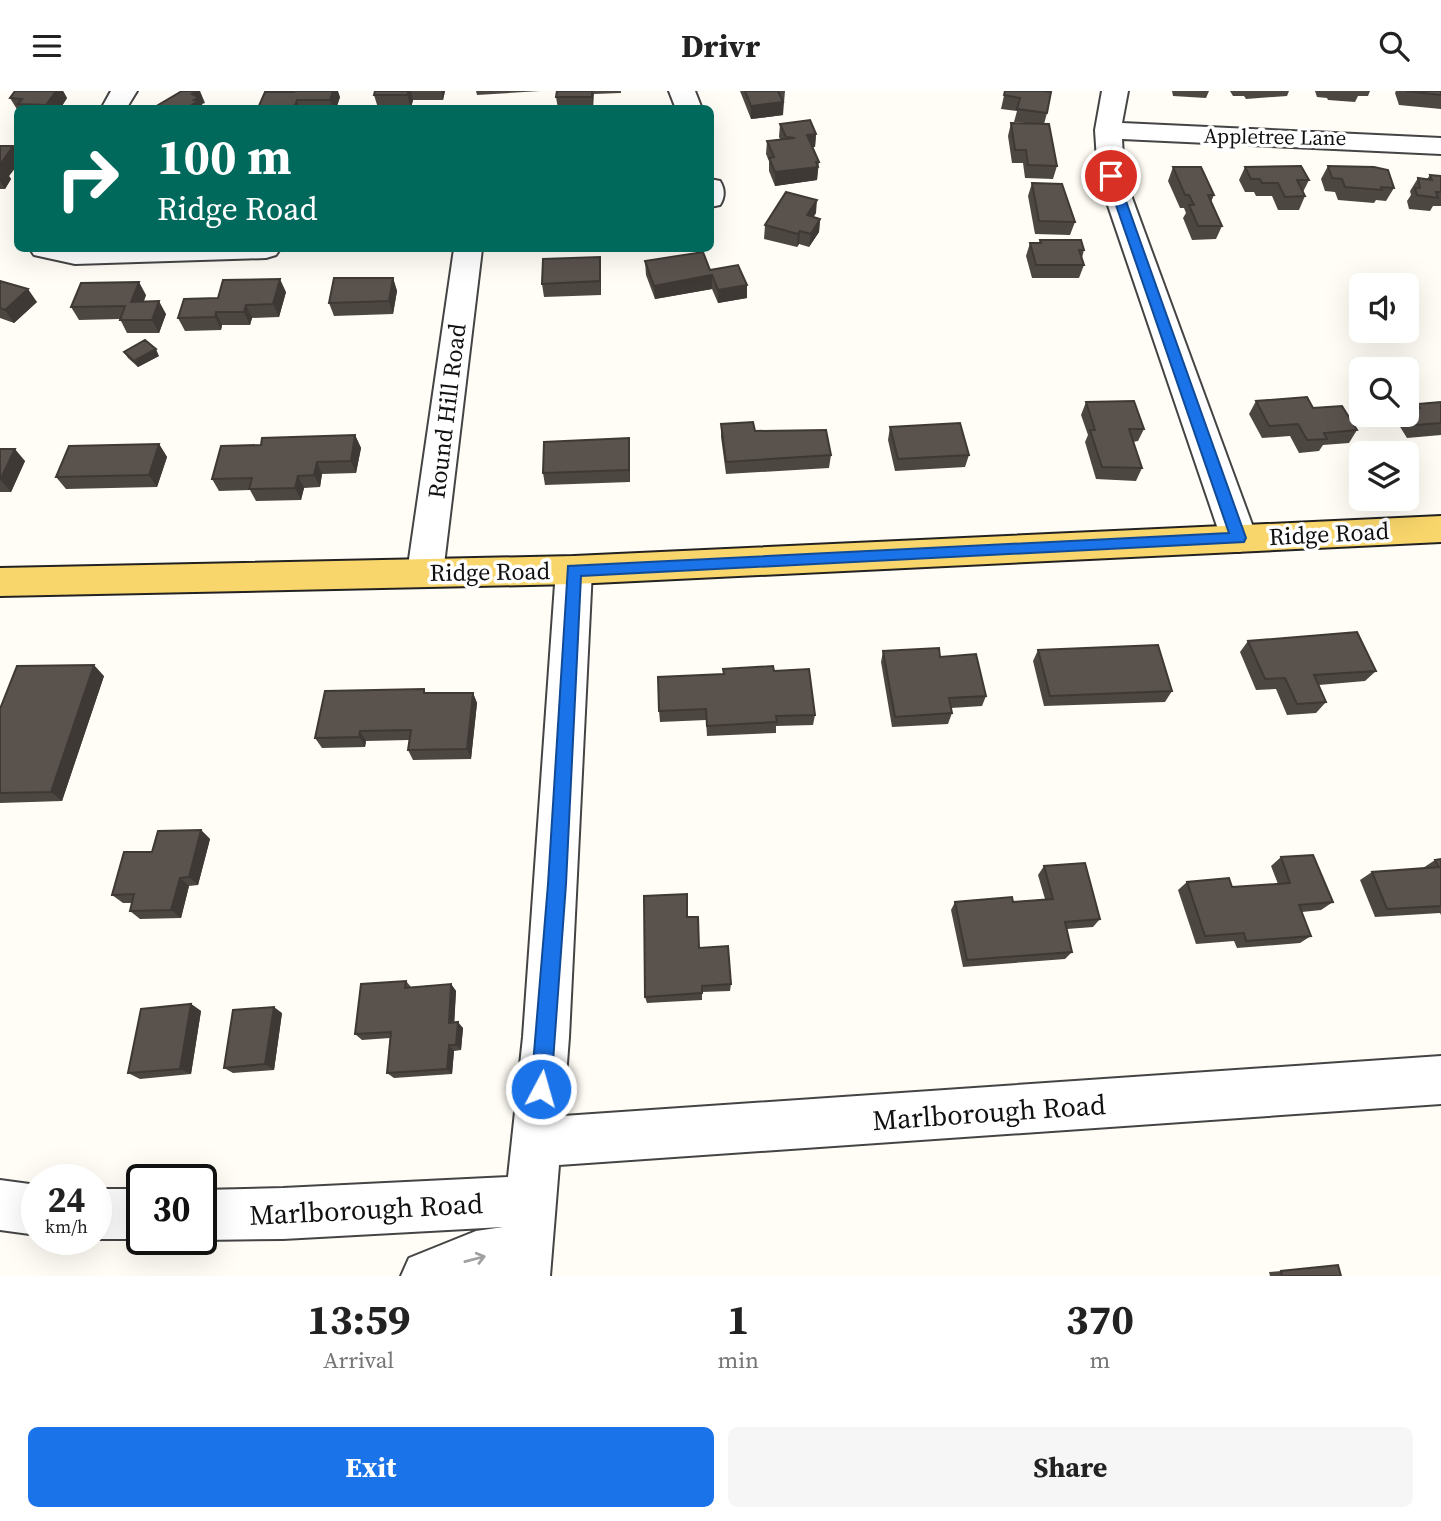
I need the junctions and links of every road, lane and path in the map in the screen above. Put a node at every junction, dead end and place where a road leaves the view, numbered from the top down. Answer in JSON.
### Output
{"nodes":[{"id":1,"x":1115,"y":91,"type":"edge"},
{"id":2,"x":1108,"y":130,"type":"junction"},
{"id":3,"x":1441,"y":146,"type":"edge"},
{"id":4,"x":60,"y":252,"type":"edge"},
{"id":5,"x":170,"y":252,"type":"edge"},
{"id":6,"x":468,"y":252,"type":"edge"},
{"id":7,"x":1441,"y":529,"type":"edge"},
{"id":8,"x":1238,"y":538,"type":"junction"},
{"id":9,"x":574,"y":570,"type":"junction"},
{"id":10,"x":425,"y":573,"type":"junction"},
{"id":11,"x":0,"y":582,"type":"edge"},
{"id":12,"x":1441,"y":1080,"type":"edge"},
{"id":13,"x":536,"y":1142,"type":"junction"},
{"id":14,"x":530,"y":1201,"type":"junction"},
{"id":15,"x":0,"y":1205,"type":"edge"},
{"id":16,"x":21,"y":1208,"type":"edge"},
{"id":17,"x":217,"y":1215,"type":"edge"},
{"id":18,"x":525,"y":1263,"type":"edge"},
{"id":19,"x":427,"y":1276,"type":"edge"}],
"edges":[{"from":1,"to":2,"type":"street"},
{"from":2,"to":3,"type":"street","name":"Appletree Lane"},
{"from":2,"to":8,"type":"street"},
{"from":4,"to":5,"type":"street"},
{"from":6,"to":10,"type":"street","name":"Round Hill Road"},
{"from":7,"to":8,"type":"main road","name":"Ridge Road"},
{"from":8,"to":9,"type":"main road","name":"Ridge Road"},
{"from":9,"to":10,"type":"main road","name":"Ridge Road"},
{"from":9,"to":13,"type":"street"},
{"from":10,"to":11,"type":"main road","name":"Ridge Road"},
{"from":12,"to":13,"type":"street","name":"Marlborough Road"},
{"from":13,"to":14,"type":"street"},
{"from":14,"to":17,"type":"street","name":"Marlborough Road"},
{"from":14,"to":18,"type":"street"},
{"from":15,"to":16,"type":"street"},
{"from":19,"to":18,"type":"street","name":"Marlborough Road","one_way":true}]}
